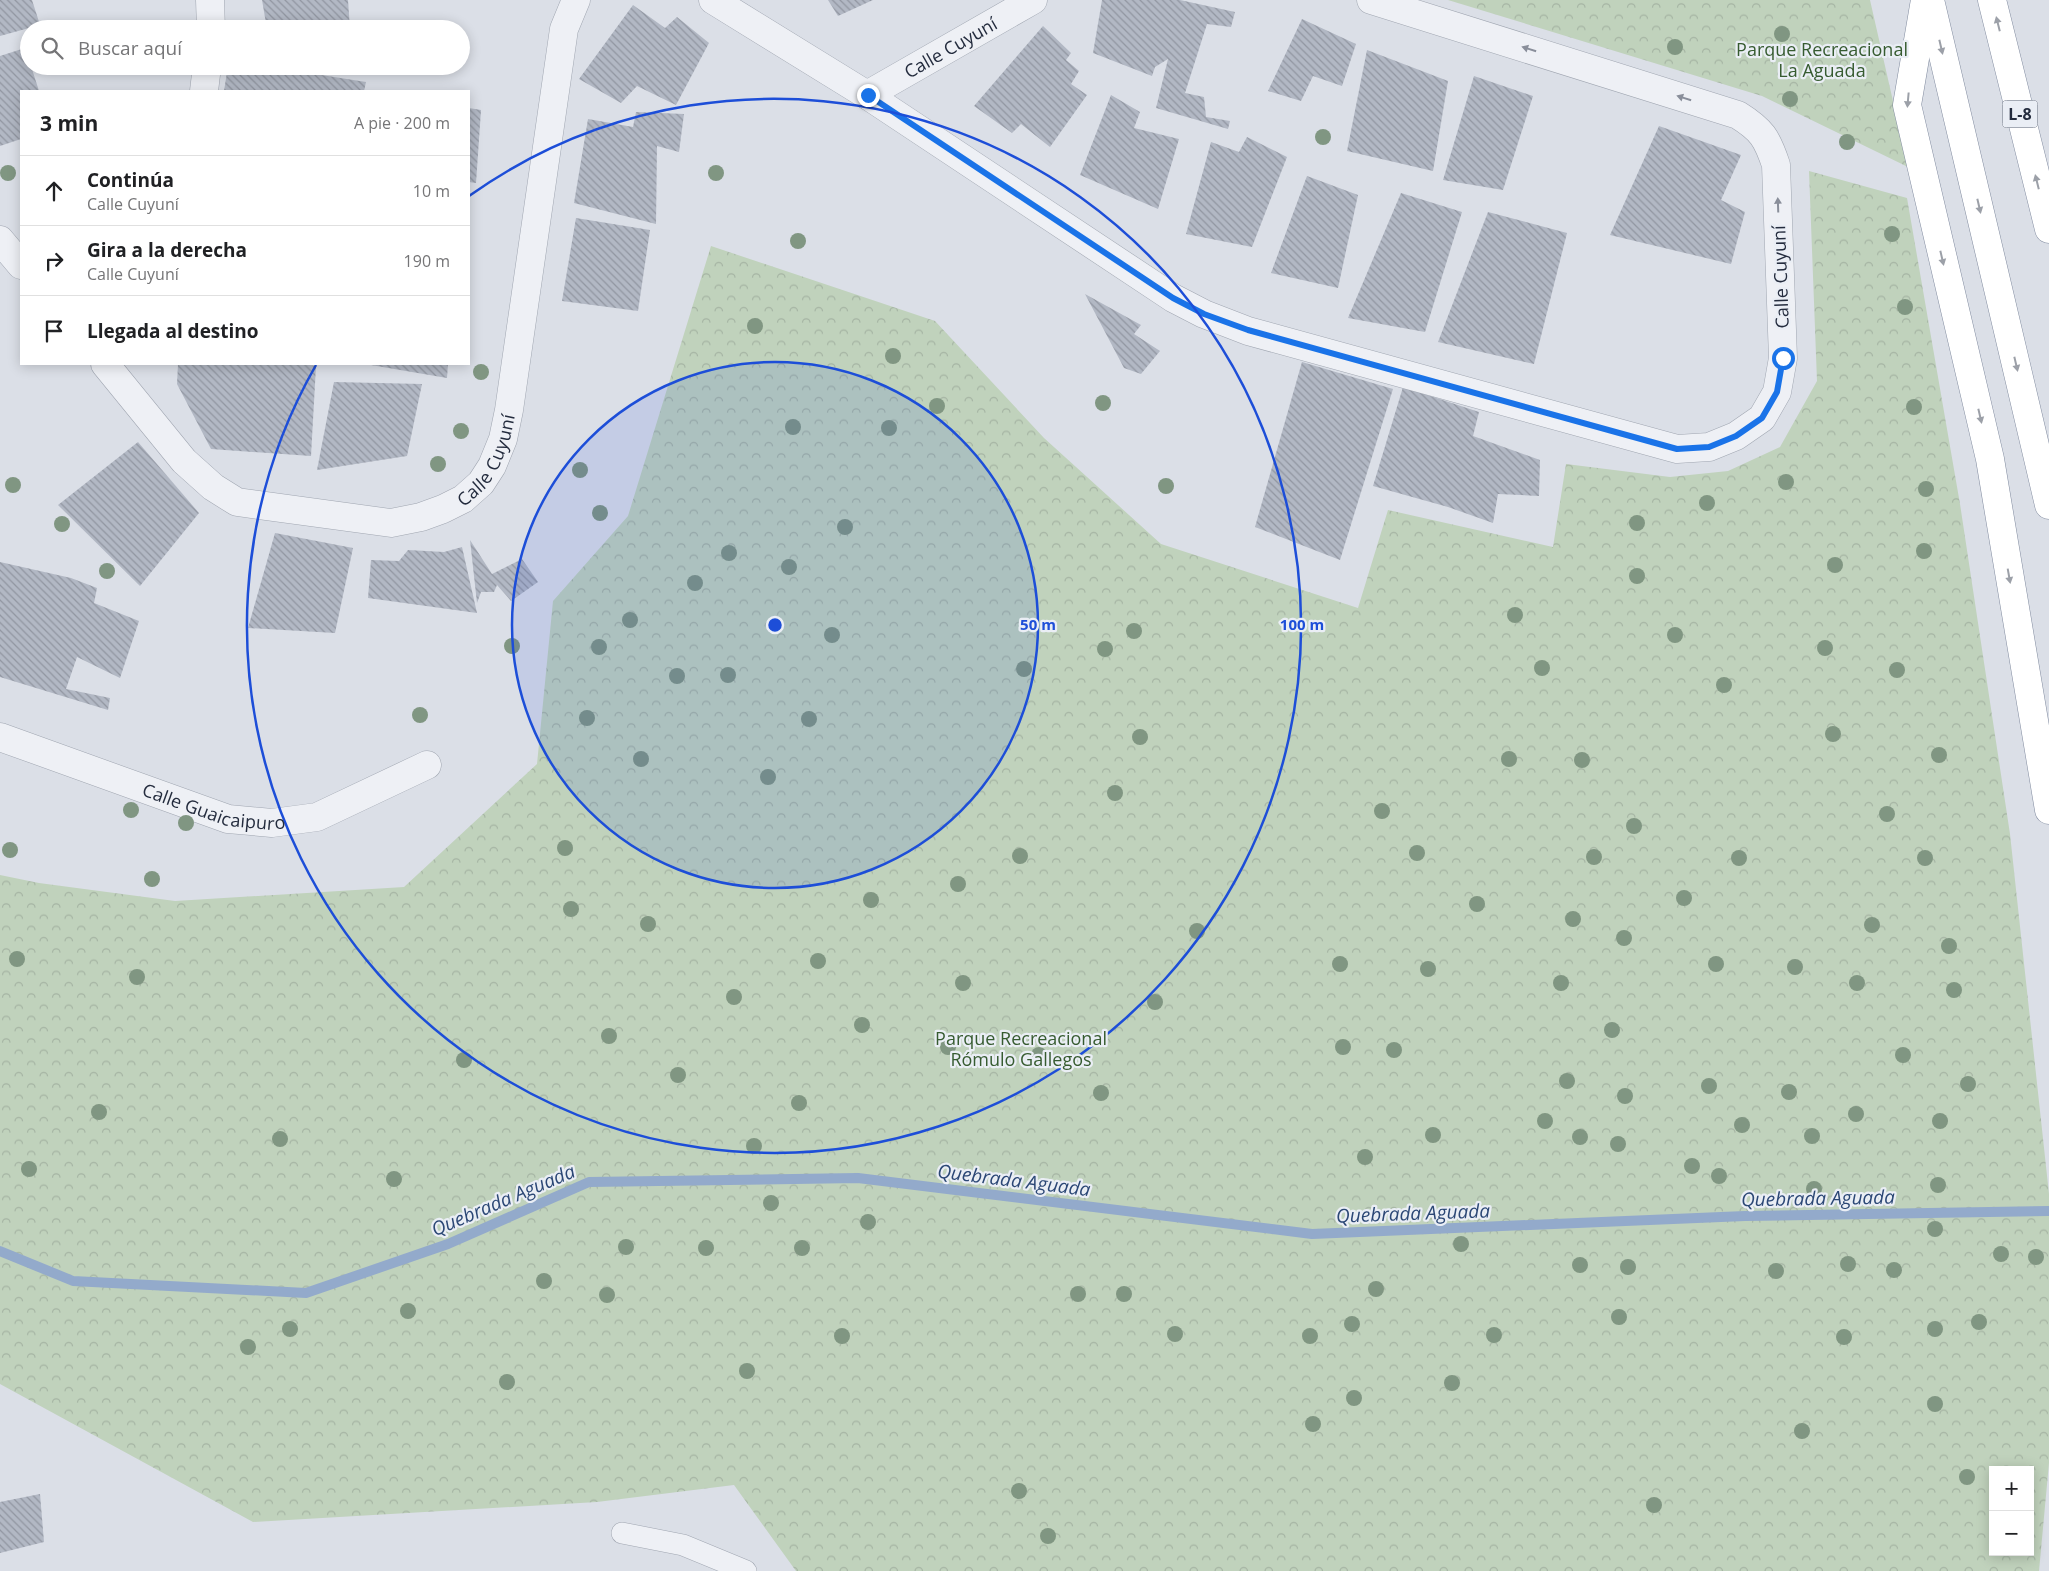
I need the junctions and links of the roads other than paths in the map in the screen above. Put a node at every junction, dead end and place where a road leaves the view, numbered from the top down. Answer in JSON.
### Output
{"nodes":[{"id":1,"x":210,"y":0,"type":"edge"},
{"id":2,"x":576,"y":0,"type":"edge"},
{"id":3,"x":713,"y":0,"type":"edge"},
{"id":4,"x":1033,"y":0,"type":"edge"},
{"id":5,"x":1371,"y":0,"type":"edge"},
{"id":6,"x":1925,"y":0,"type":"edge"},
{"id":7,"x":1930,"y":0,"type":"edge"},
{"id":8,"x":1992,"y":0,"type":"edge"},
{"id":9,"x":212,"y":20,"type":"edge"},
{"id":10,"x":206,"y":75,"type":"edge"},
{"id":11,"x":204,"y":90,"type":"edge"},
{"id":12,"x":868,"y":95,"type":"junction"},
{"id":13,"x":2049,"y":229,"type":"edge"},
{"id":14,"x":0,"y":240,"type":"edge"},
{"id":15,"x":20,"y":264,"type":"edge"},
{"id":16,"x":111,"y":366,"type":"edge"},
{"id":17,"x":2049,"y":505,"type":"edge"},
{"id":18,"x":0,"y":737,"type":"edge"},
{"id":19,"x":427,"y":765,"type":"dead end"},
{"id":20,"x":2049,"y":810,"type":"edge"},
{"id":21,"x":622,"y":1532,"type":"dead end"},
{"id":22,"x":746,"y":1571,"type":"edge"}],
"edges":[{"from":1,"to":9,"type":"street"},
{"from":2,"to":16,"type":"street","name":"Calle Cuyuní"},
{"from":3,"to":12,"type":"street","name":"Calle Cuyuní"},
{"from":4,"to":12,"type":"street","name":"Calle Cuyuní"},
{"from":12,"to":5,"type":"street","name":"Calle Cuyuní","one_way":true},
{"from":6,"to":20,"type":"highway","one_way":true},
{"from":7,"to":17,"type":"highway","one_way":true},
{"from":13,"to":8,"type":"highway","number":"L-8","one_way":true},
{"from":10,"to":11,"type":"street"},
{"from":14,"to":15,"type":"street"},
{"from":18,"to":19,"type":"street","name":"Calle Guaicaipuro"},
{"from":21,"to":22,"type":"lane"}]}
